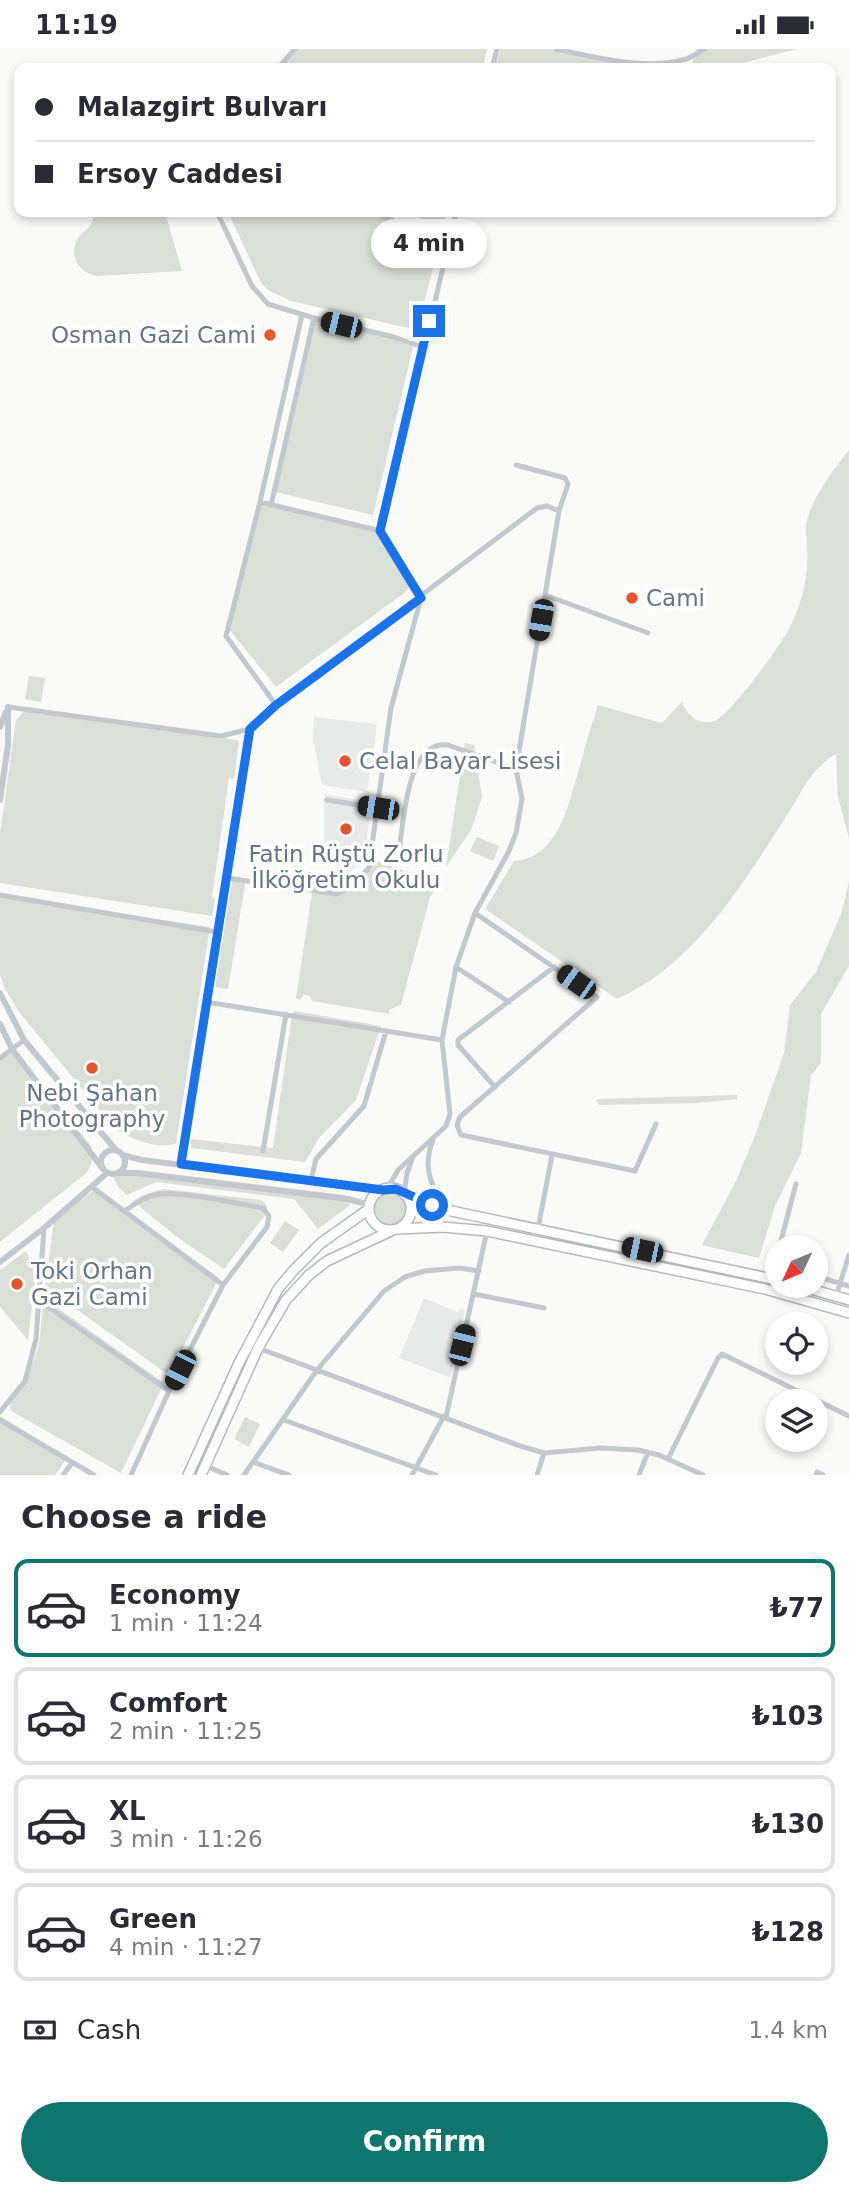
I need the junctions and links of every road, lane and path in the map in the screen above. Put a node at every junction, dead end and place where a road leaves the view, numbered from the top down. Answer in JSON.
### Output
{"nodes":[{"id":1,"x":295,"y":49,"type":"edge"},
{"id":2,"x":556,"y":49,"type":"edge"},
{"id":3,"x":705,"y":49,"type":"edge"},
{"id":4,"x":674,"y":61,"type":"joint"},
{"id":5,"x":282,"y":63,"type":"edge"},
{"id":6,"x":220,"y":217,"type":"edge"},
{"id":7,"x":383,"y":217,"type":"edge"},
{"id":8,"x":455,"y":217,"type":"edge"},
{"id":9,"x":449,"y":240,"type":"junction"},
{"id":10,"x":302,"y":314,"type":"junction"},
{"id":11,"x":314,"y":318,"type":"junction"},
{"id":12,"x":423,"y":347,"type":"junction"},
{"id":13,"x":516,"y":465,"type":"dead end"},
{"id":14,"x":260,"y":502,"type":"junction"},
{"id":15,"x":271,"y":505,"type":"junction"},
{"id":16,"x":559,"y":511,"type":"junction"},
{"id":17,"x":380,"y":531,"type":"junction"},
{"id":18,"x":545,"y":595,"type":"junction"},
{"id":19,"x":421,"y":598,"type":"junction"},
{"id":20,"x":648,"y":633,"type":"dead end"},
{"id":21,"x":276,"y":705,"type":"junction"},
{"id":22,"x":8,"y":707,"type":"junction"},
{"id":23,"x":0,"y":727,"type":"edge"},
{"id":24,"x":250,"y":729,"type":"junction"},
{"id":25,"x":516,"y":769,"type":"junction"},
{"id":26,"x":0,"y":800,"type":"edge"},
{"id":27,"x":327,"y":800,"type":"dead end"},
{"id":28,"x":378,"y":808,"type":"junction"},
{"id":29,"x":399,"y":850,"type":"dead end"},
{"id":30,"x":226,"y":878,"type":"junction"},
{"id":31,"x":0,"y":895,"type":"edge"},
{"id":32,"x":475,"y":913,"type":"junction"},
{"id":33,"x":217,"y":932,"type":"junction"},
{"id":34,"x":456,"y":967,"type":"junction"},
{"id":35,"x":554,"y":967,"type":"junction"},
{"id":36,"x":0,"y":993,"type":"edge"},
{"id":37,"x":206,"y":1002,"type":"junction"},
{"id":38,"x":509,"y":1002,"type":"junction"},
{"id":39,"x":286,"y":1014,"type":"junction"},
{"id":40,"x":0,"y":1024,"type":"edge"},
{"id":41,"x":386,"y":1031,"type":"junction"},
{"id":42,"x":24,"y":1040,"type":"junction"},
{"id":43,"x":442,"y":1040,"type":"junction"},
{"id":44,"x":12,"y":1049,"type":"junction"},
{"id":45,"x":0,"y":1058,"type":"edge"},
{"id":46,"x":495,"y":1087,"type":"junction"},
{"id":47,"x":448,"y":1121,"type":"junction"},
{"id":48,"x":656,"y":1124,"type":"dead end"},
{"id":49,"x":457,"y":1125,"type":"junction"},
{"id":50,"x":434,"y":1137,"type":"junction"},
{"id":51,"x":115,"y":1149,"type":"junction"},
{"id":52,"x":263,"y":1151,"type":"dead end"},
{"id":53,"x":415,"y":1154,"type":"junction"},
{"id":54,"x":123,"y":1155,"type":"junction"},
{"id":55,"x":552,"y":1155,"type":"junction"},
{"id":56,"x":181,"y":1164,"type":"junction"},
{"id":57,"x":105,"y":1171,"type":"junction"},
{"id":58,"x":119,"y":1173,"type":"junction"},
{"id":59,"x":310,"y":1180,"type":"junction"},
{"id":60,"x":796,"y":1184,"type":"dead end"},
{"id":61,"x":92,"y":1187,"type":"junction"},
{"id":62,"x":385,"y":1189,"type":"junction"},
{"id":63,"x":404,"y":1194,"type":"junction"},
{"id":64,"x":369,"y":1207,"type":"junction"},
{"id":65,"x":125,"y":1211,"type":"junction"},
{"id":66,"x":464,"y":1214,"type":"junction"},
{"id":67,"x":44,"y":1228,"type":"junction"},
{"id":68,"x":538,"y":1229,"type":"junction"},
{"id":69,"x":395,"y":1230,"type":"junction"},
{"id":70,"x":486,"y":1231,"type":"junction"},
{"id":71,"x":782,"y":1235,"type":"edge"},
{"id":72,"x":849,"y":1255,"type":"edge"},
{"id":73,"x":0,"y":1262,"type":"edge"},
{"id":74,"x":479,"y":1271,"type":"junction"},
{"id":75,"x":765,"y":1277,"type":"edge"},
{"id":76,"x":828,"y":1280,"type":"edge"},
{"id":77,"x":840,"y":1283,"type":"junction"},
{"id":78,"x":223,"y":1285,"type":"junction"},
{"id":79,"x":849,"y":1286,"type":"edge"},
{"id":80,"x":474,"y":1294,"type":"junction"},
{"id":81,"x":828,"y":1294,"type":"edge"},
{"id":82,"x":836,"y":1296,"type":"junction"},
{"id":83,"x":37,"y":1299,"type":"junction"},
{"id":84,"x":849,"y":1300,"type":"edge"},
{"id":85,"x":544,"y":1308,"type":"dead end"},
{"id":86,"x":849,"y":1313,"type":"edge"},
{"id":87,"x":258,"y":1348,"type":"junction"},
{"id":88,"x":317,"y":1370,"type":"junction"},
{"id":89,"x":169,"y":1391,"type":"junction"},
{"id":90,"x":0,"y":1412,"type":"edge"},
{"id":91,"x":445,"y":1416,"type":"junction"},
{"id":92,"x":849,"y":1416,"type":"edge"},
{"id":93,"x":0,"y":1420,"type":"edge"},
{"id":94,"x":284,"y":1420,"type":"junction"},
{"id":95,"x":648,"y":1452,"type":"junction"},
{"id":96,"x":544,"y":1453,"type":"junction"},
{"id":97,"x":668,"y":1459,"type":"junction"},
{"id":98,"x":253,"y":1462,"type":"junction"},
{"id":99,"x":72,"y":1463,"type":"junction"},
{"id":100,"x":416,"y":1468,"type":"junction"},
{"id":101,"x":204,"y":1471,"type":"edge"},
{"id":102,"x":63,"y":1475,"type":"edge"},
{"id":103,"x":94,"y":1475,"type":"edge"},
{"id":104,"x":131,"y":1475,"type":"edge"},
{"id":105,"x":188,"y":1475,"type":"edge"},
{"id":106,"x":227,"y":1475,"type":"edge"},
{"id":107,"x":244,"y":1475,"type":"edge"},
{"id":108,"x":289,"y":1475,"type":"edge"},
{"id":109,"x":412,"y":1475,"type":"edge"},
{"id":110,"x":436,"y":1475,"type":"edge"},
{"id":111,"x":537,"y":1475,"type":"edge"},
{"id":112,"x":639,"y":1475,"type":"edge"},
{"id":113,"x":703,"y":1475,"type":"edge"},
{"id":114,"x":816,"y":1475,"type":"edge"},
{"id":115,"x":823,"y":1475,"type":"edge"}],
"edges":[{"from":1,"to":5,"type":"street"},
{"from":2,"to":4,"type":"street"},
{"from":3,"to":4,"type":"street"},
{"from":6,"to":10,"type":"street"},
{"from":7,"to":9,"type":"street"},
{"from":8,"to":9,"type":"street"},
{"from":9,"to":12,"type":"street"},
{"from":10,"to":11,"type":"street"},
{"from":10,"to":14,"type":"street"},
{"from":11,"to":12,"type":"street"},
{"from":11,"to":15,"type":"street"},
{"from":12,"to":17,"type":"street"},
{"from":13,"to":16,"type":"street"},
{"from":14,"to":15,"type":"street"},
{"from":14,"to":21,"type":"street"},
{"from":15,"to":17,"type":"street"},
{"from":16,"to":18,"type":"street"},
{"from":16,"to":19,"type":"street"},
{"from":17,"to":19,"type":"street"},
{"from":18,"to":20,"type":"street"},
{"from":18,"to":25,"type":"street"},
{"from":19,"to":21,"type":"street"},
{"from":19,"to":28,"type":"street"},
{"from":21,"to":24,"type":"street"},
{"from":22,"to":23,"type":"street"},
{"from":22,"to":24,"type":"street"},
{"from":22,"to":26,"type":"street"},
{"from":24,"to":30,"type":"street"},
{"from":25,"to":29,"type":"street"},
{"from":25,"to":32,"type":"street"},
{"from":27,"to":28,"type":"street"},
{"from":28,"to":30,"type":"street"},
{"from":30,"to":33,"type":"street"},
{"from":31,"to":33,"type":"street"},
{"from":32,"to":34,"type":"street"},
{"from":32,"to":35,"type":"street"},
{"from":33,"to":37,"type":"street"},
{"from":34,"to":38,"type":"street"},
{"from":34,"to":43,"type":"street"},
{"from":35,"to":38,"type":"street"},
{"from":35,"to":46,"type":"street"},
{"from":36,"to":42,"type":"street"},
{"from":37,"to":39,"type":"street"},
{"from":37,"to":56,"type":"street"},
{"from":38,"to":46,"type":"street"},
{"from":39,"to":41,"type":"street"},
{"from":39,"to":52,"type":"street"},
{"from":40,"to":44,"type":"street"},
{"from":41,"to":43,"type":"street"},
{"from":41,"to":59,"type":"street"},
{"from":42,"to":44,"type":"street"},
{"from":42,"to":51,"type":"street"},
{"from":43,"to":47,"type":"street"},
{"from":44,"to":45,"type":"street"},
{"from":44,"to":57,"type":"street"},
{"from":46,"to":49,"type":"street"},
{"from":47,"to":49,"type":"street"},
{"from":47,"to":50,"type":"street"},
{"from":48,"to":55,"type":"street"},
{"from":49,"to":55,"type":"street"},
{"from":50,"to":53,"type":"street"},
{"from":50,"to":66,"type":"street"},
{"from":51,"to":54,"type":"street"},
{"from":51,"to":57,"type":"street"},
{"from":53,"to":62,"type":"street"},
{"from":53,"to":63,"type":"street"},
{"from":54,"to":56,"type":"street"},
{"from":54,"to":58,"type":"street"},
{"from":55,"to":68,"type":"street"},
{"from":56,"to":59,"type":"street"},
{"from":57,"to":58,"type":"street"},
{"from":57,"to":61,"type":"street"},
{"from":58,"to":64,"type":"street"},
{"from":59,"to":62,"type":"street"},
{"from":60,"to":71,"type":"street"},
{"from":61,"to":65,"type":"street"},
{"from":61,"to":67,"type":"street"},
{"from":62,"to":63,"type":"highway"},
{"from":62,"to":64,"type":"highway"},
{"from":63,"to":66,"type":"highway"},
{"from":63,"to":69,"type":"highway"},
{"from":64,"to":69,"type":"highway"},
{"from":64,"to":105,"type":"highway"},
{"from":65,"to":78,"type":"street"},
{"from":65,"to":78,"type":"street"},
{"from":66,"to":68,"type":"highway"},
{"from":67,"to":73,"type":"street"},
{"from":67,"to":83,"type":"street"},
{"from":68,"to":75,"type":"highway"},
{"from":69,"to":70,"type":"highway"},
{"from":69,"to":87,"type":"highway"},
{"from":70,"to":74,"type":"street"},
{"from":70,"to":86,"type":"highway"},
{"from":72,"to":77,"type":"street"},
{"from":74,"to":80,"type":"street"},
{"from":74,"to":88,"type":"street"},
{"from":76,"to":77,"type":"street"},
{"from":77,"to":79,"type":"street"},
{"from":77,"to":82,"type":"street"},
{"from":78,"to":89,"type":"street"},
{"from":80,"to":85,"type":"street"},
{"from":80,"to":91,"type":"street"},
{"from":81,"to":82,"type":"highway"},
{"from":82,"to":84,"type":"highway"},
{"from":83,"to":89,"type":"street"},
{"from":83,"to":90,"type":"street"},
{"from":87,"to":88,"type":"street"},
{"from":87,"to":101,"type":"highway"},
{"from":88,"to":91,"type":"street"},
{"from":88,"to":94,"type":"street"},
{"from":89,"to":104,"type":"street"},
{"from":91,"to":96,"type":"street"},
{"from":91,"to":100,"type":"street"},
{"from":92,"to":97,"type":"street"},
{"from":93,"to":99,"type":"street"},
{"from":94,"to":98,"type":"street"},
{"from":94,"to":100,"type":"street"},
{"from":95,"to":96,"type":"street"},
{"from":95,"to":97,"type":"street"},
{"from":95,"to":112,"type":"street"},
{"from":96,"to":111,"type":"street"},
{"from":97,"to":113,"type":"street"},
{"from":98,"to":107,"type":"street"},
{"from":98,"to":108,"type":"street"},
{"from":99,"to":102,"type":"street"},
{"from":99,"to":103,"type":"street"},
{"from":100,"to":109,"type":"street"},
{"from":100,"to":110,"type":"street"},
{"from":101,"to":106,"type":"street"},
{"from":114,"to":115,"type":"street"}]}
